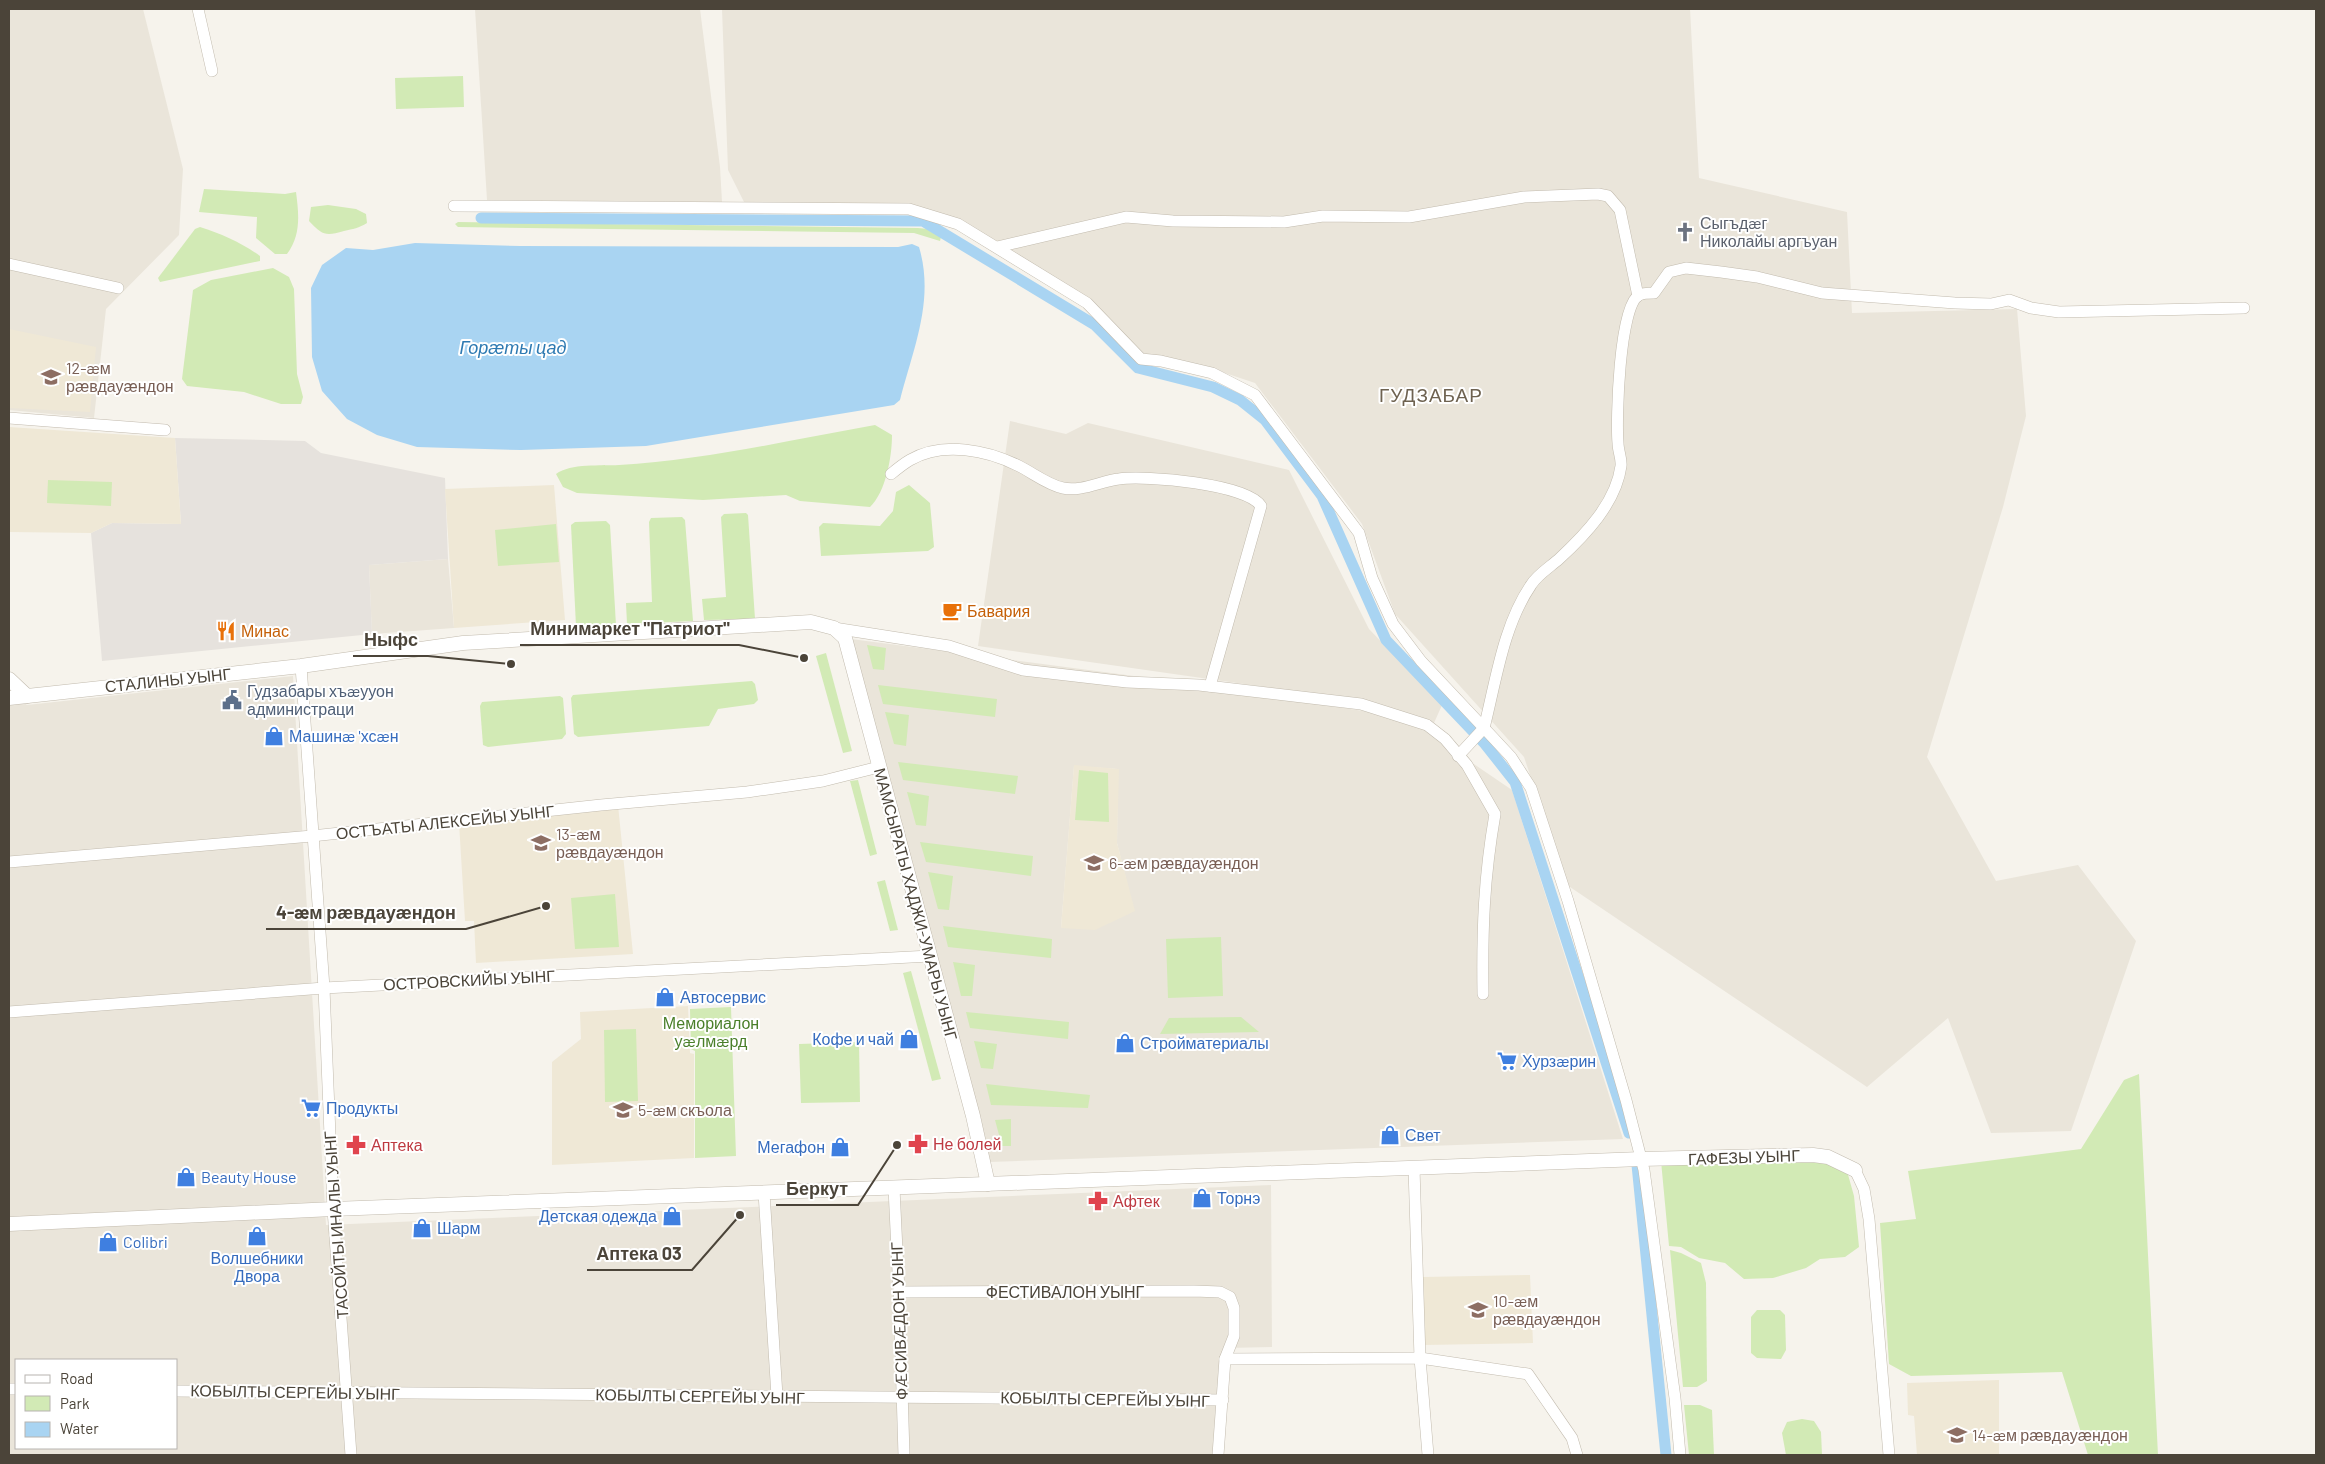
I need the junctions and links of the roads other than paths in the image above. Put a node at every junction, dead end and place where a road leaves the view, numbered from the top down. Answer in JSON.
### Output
{"nodes":[{"id":1,"x":198,"y":9,"type":"edge"},
{"id":2,"x":212,"y":71,"type":"dead end"},
{"id":3,"x":454,"y":206,"type":"dead end"},
{"id":4,"x":997,"y":247,"type":"junction"},
{"id":5,"x":9,"y":264,"type":"edge"},
{"id":6,"x":118,"y":288,"type":"dead end"},
{"id":7,"x":1638,"y":296,"type":"junction"},
{"id":8,"x":2244,"y":308,"type":"dead end"},
{"id":9,"x":9,"y":418,"type":"edge"},
{"id":10,"x":165,"y":430,"type":"dead end"},
{"id":11,"x":892,"y":474,"type":"dead end"},
{"id":12,"x":834,"y":628,"type":"junction"},
{"id":13,"x":301,"y":666,"type":"junction"},
{"id":14,"x":9,"y":679,"type":"edge"},
{"id":15,"x":1210,"y":686,"type":"junction"},
{"id":16,"x":27,"y":696,"type":"junction"},
{"id":17,"x":9,"y":698,"type":"edge"},
{"id":18,"x":1483,"y":730,"type":"junction"},
{"id":19,"x":1461,"y":753,"type":"junction"},
{"id":20,"x":879,"y":767,"type":"junction"},
{"id":21,"x":312,"y":836,"type":"junction"},
{"id":22,"x":9,"y":862,"type":"edge"},
{"id":23,"x":930,"y":956,"type":"junction"},
{"id":24,"x":324,"y":988,"type":"junction"},
{"id":25,"x":1483,"y":994,"type":"dead end"},
{"id":26,"x":9,"y":1012,"type":"edge"},
{"id":27,"x":1641,"y":1159,"type":"junction"},
{"id":28,"x":1414,"y":1168,"type":"junction"},
{"id":29,"x":1855,"y":1170,"type":"joint"},
{"id":30,"x":988,"y":1184,"type":"junction"},
{"id":31,"x":894,"y":1188,"type":"junction"},
{"id":32,"x":764,"y":1193,"type":"junction"},
{"id":33,"x":333,"y":1209,"type":"junction"},
{"id":34,"x":9,"y":1224,"type":"edge"},
{"id":35,"x":899,"y":1292,"type":"junction"},
{"id":36,"x":1225,"y":1358,"type":"junction"},
{"id":37,"x":1420,"y":1358,"type":"junction"},
{"id":38,"x":178,"y":1390,"type":"edge"},
{"id":39,"x":348,"y":1392,"type":"junction"},
{"id":40,"x":777,"y":1396,"type":"junction"},
{"id":41,"x":902,"y":1398,"type":"junction"},
{"id":42,"x":1223,"y":1400,"type":"junction"},
{"id":43,"x":351,"y":1455,"type":"edge"},
{"id":44,"x":904,"y":1455,"type":"edge"},
{"id":45,"x":1218,"y":1455,"type":"edge"},
{"id":46,"x":1428,"y":1455,"type":"edge"},
{"id":47,"x":1577,"y":1455,"type":"edge"},
{"id":48,"x":1680,"y":1455,"type":"edge"},
{"id":49,"x":1889,"y":1455,"type":"edge"}],
"edges":[{"from":1,"to":2,"type":"street"},
{"from":3,"to":4,"type":"street"},
{"from":4,"to":7,"type":"street"},
{"from":4,"to":18,"type":"street"},
{"from":5,"to":6,"type":"street"},
{"from":7,"to":8,"type":"street"},
{"from":7,"to":18,"type":"street"},
{"from":9,"to":10,"type":"street"},
{"from":11,"to":15,"type":"street"},
{"from":12,"to":13,"type":"street","name":"СТАЛИНЫ УЫНГ"},
{"from":12,"to":15,"type":"street"},
{"from":12,"to":20,"type":"street","name":"МАМСЫРАТЫ ХАДЖИ-УМАРЫ УЫНГ"},
{"from":13,"to":16,"type":"street","name":"СТАЛИНЫ УЫНГ"},
{"from":13,"to":21,"type":"street","name":"ТАСОЙТЫ ИНАЛЫ УЫНГ"},
{"from":14,"to":16,"type":"street"},
{"from":15,"to":19,"type":"street"},
{"from":16,"to":17,"type":"street","name":"СТАЛИНЫ УЫНГ"},
{"from":18,"to":19,"type":"street"},
{"from":18,"to":27,"type":"street"},
{"from":19,"to":25,"type":"street"},
{"from":20,"to":21,"type":"street","name":"ОСТЪАТЫ АЛЕКСЕЙЫ УЫНГ"},
{"from":20,"to":23,"type":"street","name":"МАМСЫРАТЫ ХАДЖИ-УМАРЫ УЫНГ"},
{"from":21,"to":22,"type":"street","name":"ОСТЪАТЫ АЛЕКСЕЙЫ УЫНГ"},
{"from":21,"to":24,"type":"street","name":"ТАСОЙТЫ ИНАЛЫ УЫНГ"},
{"from":23,"to":24,"type":"street","name":"ОСТРОВСКИЙЫ УЫНГ"},
{"from":23,"to":30,"type":"street","name":"МАМСЫРАТЫ ХАДЖИ-УМАРЫ УЫНГ"},
{"from":24,"to":26,"type":"street","name":"ОСТРОВСКИЙЫ УЫНГ"},
{"from":24,"to":33,"type":"street","name":"ТАСОЙТЫ ИНАЛЫ УЫНГ"},
{"from":27,"to":28,"type":"street","name":"ГАФЕЗЫ УЫНГ"},
{"from":27,"to":29,"type":"street","name":"ГАФЕЗЫ УЫНГ"},
{"from":27,"to":48,"type":"street"},
{"from":28,"to":30,"type":"street","name":"ГАФЕЗЫ УЫНГ"},
{"from":28,"to":37,"type":"street"},
{"from":29,"to":49,"type":"street","name":"ГАФЕЗЫ УЫНГ"},
{"from":30,"to":31,"type":"street","name":"ГАФЕЗЫ УЫНГ"},
{"from":31,"to":32,"type":"street","name":"ГАФЕЗЫ УЫНГ"},
{"from":31,"to":35,"type":"street","name":"ФÆСИВÆДОН УЫНГ"},
{"from":32,"to":33,"type":"street","name":"ГАФЕЗЫ УЫНГ"},
{"from":32,"to":40,"type":"street"},
{"from":33,"to":34,"type":"street","name":"ГАФЕЗЫ УЫНГ"},
{"from":33,"to":39,"type":"street","name":"ТАСОЙТЫ ИНАЛЫ УЫНГ"},
{"from":35,"to":36,"type":"street","name":"ФЕСТИВАЛОН УЫНГ"},
{"from":35,"to":41,"type":"street","name":"ФÆСИВÆДОН УЫНГ"},
{"from":36,"to":37,"type":"street"},
{"from":36,"to":42,"type":"street"},
{"from":37,"to":46,"type":"street"},
{"from":37,"to":47,"type":"street"},
{"from":38,"to":39,"type":"street","name":"КОБЫЛТЫ СЕРГЕЙЫ УЫНГ"},
{"from":39,"to":40,"type":"street","name":"КОБЫЛТЫ СЕРГЕЙЫ УЫНГ"},
{"from":39,"to":43,"type":"street","name":"ТАСОЙТЫ ИНАЛЫ УЫНГ"},
{"from":40,"to":41,"type":"street","name":"КОБЫЛТЫ СЕРГЕЙЫ УЫНГ"},
{"from":41,"to":42,"type":"street","name":"КОБЫЛТЫ СЕРГЕЙЫ УЫНГ"},
{"from":41,"to":44,"type":"street","name":"ФÆСИВÆДОН УЫНГ"},
{"from":42,"to":45,"type":"street"}]}
